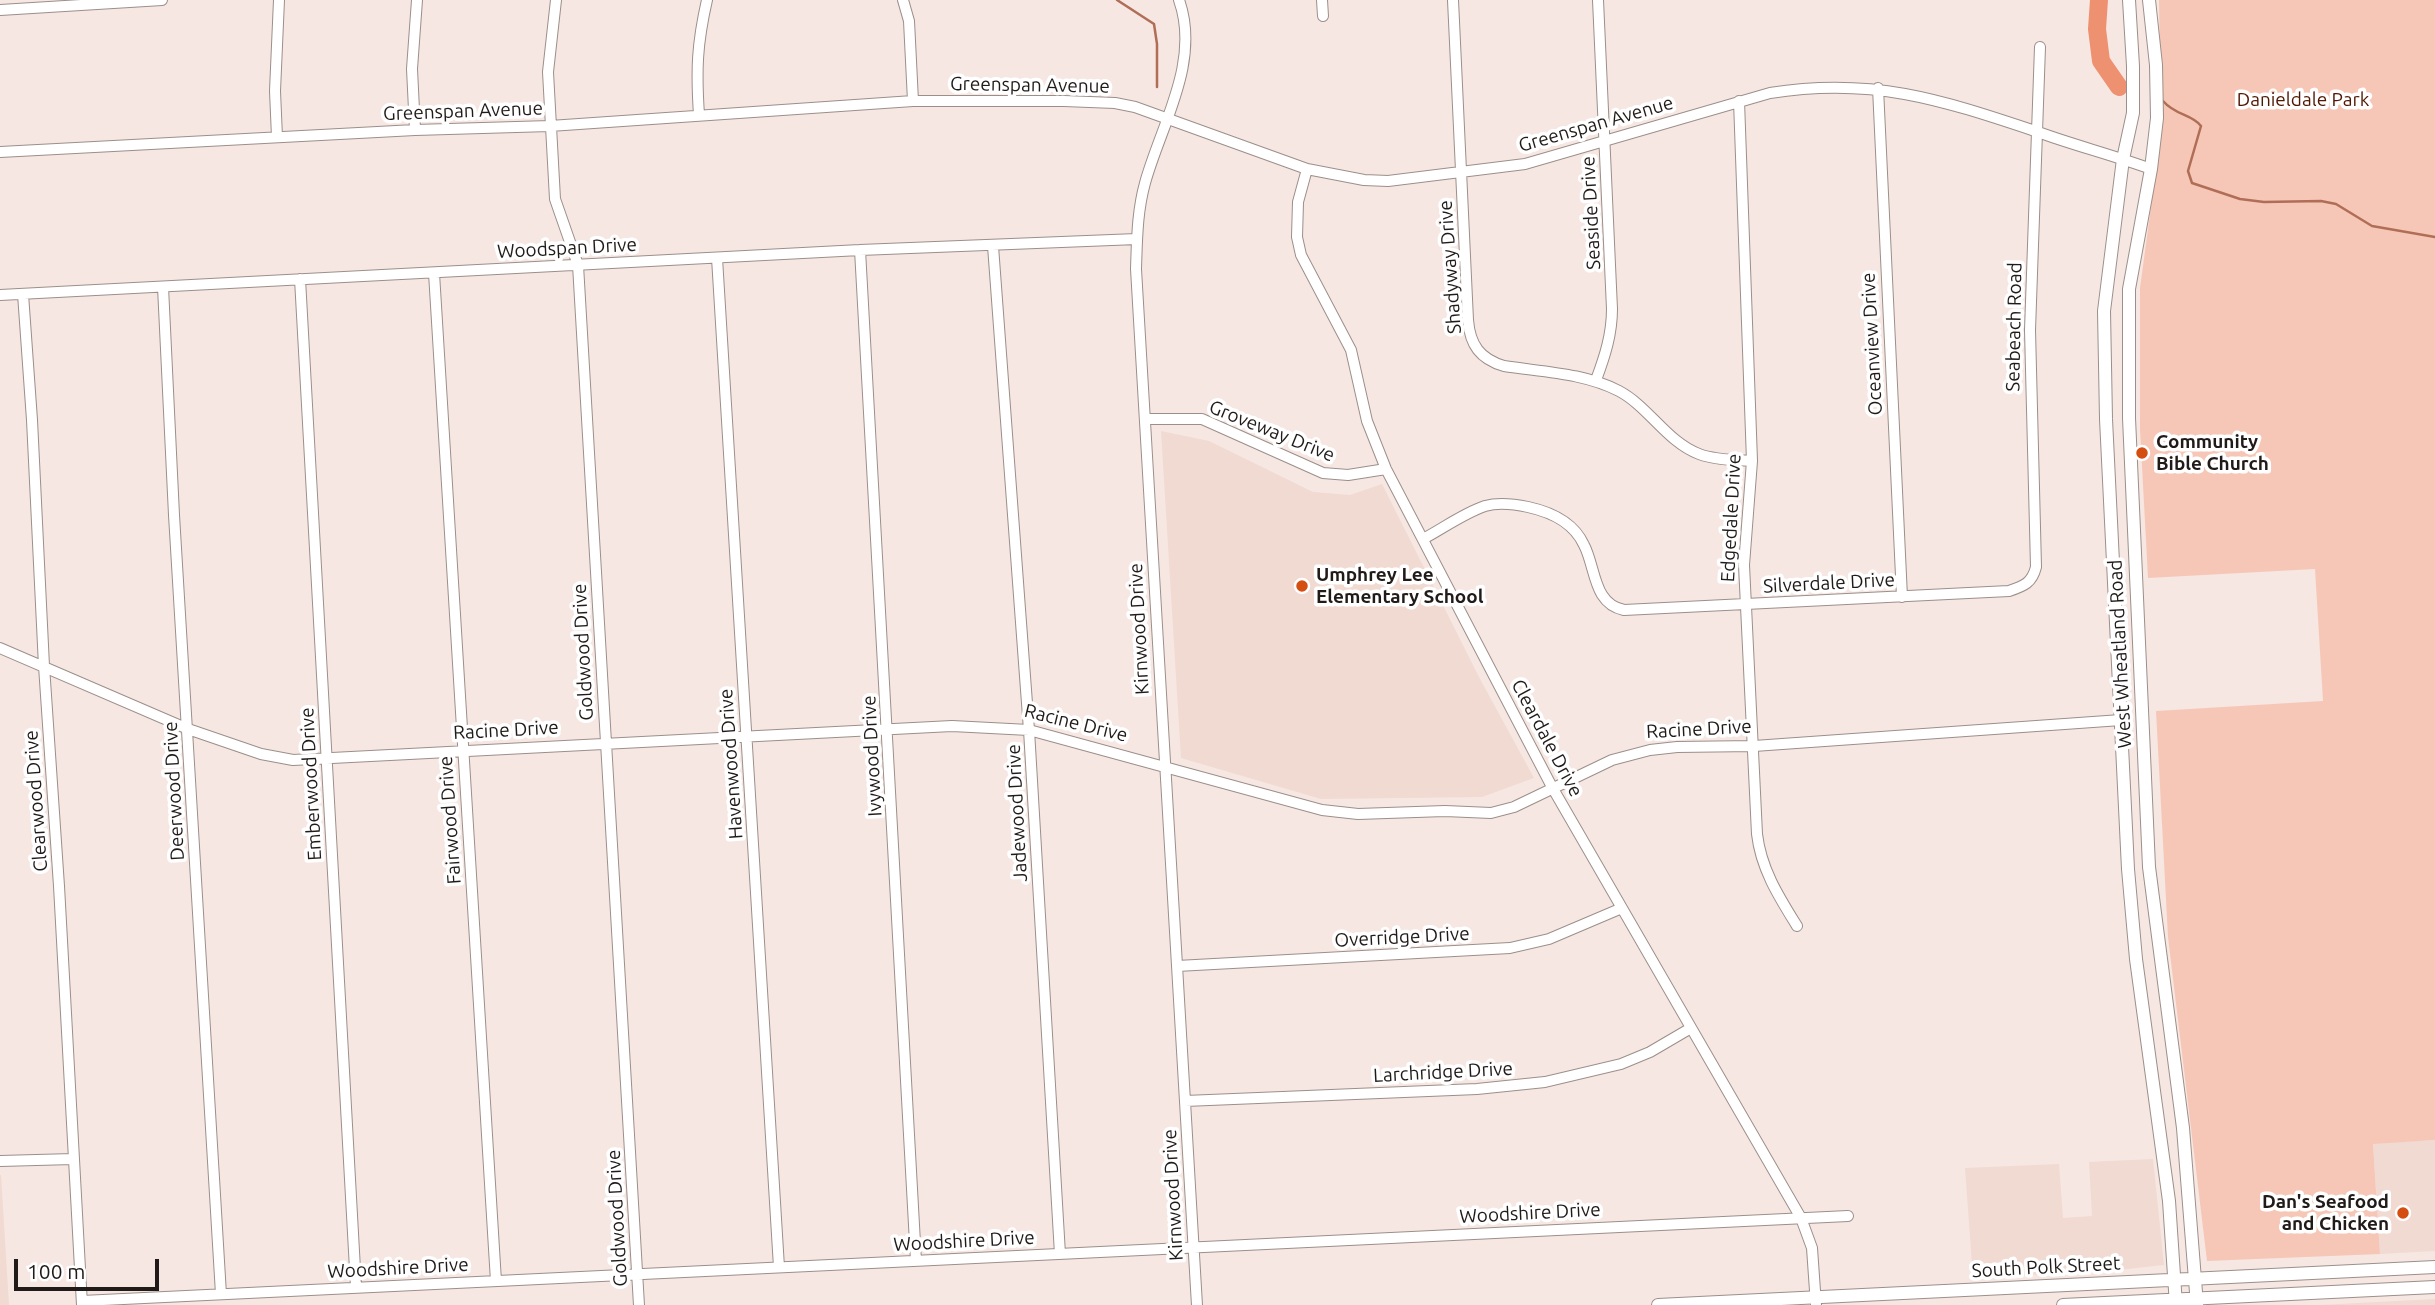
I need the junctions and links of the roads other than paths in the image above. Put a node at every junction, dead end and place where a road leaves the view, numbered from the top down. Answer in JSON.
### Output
{"nodes":[{"id":1,"x":162,"y":0,"type":"edge"},
{"id":2,"x":279,"y":0,"type":"edge"},
{"id":3,"x":417,"y":0,"type":"edge"},
{"id":4,"x":556,"y":0,"type":"edge"},
{"id":5,"x":707,"y":0,"type":"edge"},
{"id":6,"x":903,"y":0,"type":"edge"},
{"id":7,"x":1180,"y":0,"type":"edge"},
{"id":8,"x":1322,"y":0,"type":"edge"},
{"id":9,"x":1453,"y":0,"type":"edge"},
{"id":10,"x":1598,"y":0,"type":"edge"},
{"id":11,"x":2129,"y":0,"type":"edge"},
{"id":12,"x":2149,"y":0,"type":"edge"},
{"id":13,"x":0,"y":10,"type":"edge"},
{"id":14,"x":1323,"y":16,"type":"dead end"},
{"id":15,"x":2039,"y":47,"type":"dead end"},
{"id":16,"x":2156,"y":65,"type":"junction"},
{"id":17,"x":2133,"y":66,"type":"junction"},
{"id":18,"x":1878,"y":88,"type":"junction"},
{"id":19,"x":913,"y":101,"type":"junction"},
{"id":20,"x":1738,"y":101,"type":"junction"},
{"id":21,"x":699,"y":115,"type":"junction"},
{"id":22,"x":1167,"y":118,"type":"junction"},
{"id":23,"x":550,"y":126,"type":"junction"},
{"id":24,"x":415,"y":130,"type":"junction"},
{"id":25,"x":2037,"y":132,"type":"junction"},
{"id":26,"x":277,"y":137,"type":"junction"},
{"id":27,"x":1605,"y":141,"type":"junction"},
{"id":28,"x":0,"y":152,"type":"edge"},
{"id":29,"x":2123,"y":159,"type":"junction"},
{"id":30,"x":1307,"y":169,"type":"junction"},
{"id":31,"x":2151,"y":169,"type":"junction"},
{"id":32,"x":1462,"y":173,"type":"junction"},
{"id":33,"x":1137,"y":239,"type":"junction"},
{"id":34,"x":993,"y":246,"type":"junction"},
{"id":35,"x":860,"y":250,"type":"junction"},
{"id":36,"x":717,"y":258,"type":"junction"},
{"id":37,"x":578,"y":265,"type":"junction"},
{"id":38,"x":434,"y":273,"type":"junction"},
{"id":39,"x":300,"y":279,"type":"junction"},
{"id":40,"x":163,"y":287,"type":"junction"},
{"id":41,"x":23,"y":294,"type":"junction"},
{"id":42,"x":0,"y":295,"type":"edge"},
{"id":43,"x":1596,"y":380,"type":"junction"},
{"id":44,"x":1145,"y":419,"type":"junction"},
{"id":45,"x":1752,"y":461,"type":"junction"},
{"id":46,"x":1385,"y":469,"type":"junction"},
{"id":47,"x":1423,"y":539,"type":"junction"},
{"id":48,"x":2009,"y":591,"type":"joint"},
{"id":49,"x":1902,"y":597,"type":"junction"},
{"id":50,"x":2113,"y":597,"type":"junction"},
{"id":51,"x":2137,"y":597,"type":"junction"},
{"id":52,"x":1745,"y":605,"type":"junction"},
{"id":53,"x":0,"y":648,"type":"edge"},
{"id":54,"x":44,"y":666,"type":"junction"},
{"id":55,"x":2144,"y":719,"type":"junction"},
{"id":56,"x":2121,"y":720,"type":"junction"},
{"id":57,"x":188,"y":729,"type":"junction"},
{"id":58,"x":888,"y":729,"type":"junction"},
{"id":59,"x":1029,"y":730,"type":"junction"},
{"id":60,"x":747,"y":737,"type":"junction"},
{"id":61,"x":606,"y":744,"type":"junction"},
{"id":62,"x":1754,"y":746,"type":"junction"},
{"id":63,"x":464,"y":751,"type":"junction"},
{"id":64,"x":327,"y":758,"type":"junction"},
{"id":65,"x":1165,"y":765,"type":"junction"},
{"id":66,"x":1552,"y":788,"type":"junction"},
{"id":67,"x":2149,"y":867,"type":"junction"},
{"id":68,"x":2128,"y":869,"type":"junction"},
{"id":69,"x":1622,"y":908,"type":"junction"},
{"id":70,"x":1797,"y":926,"type":"dead end"},
{"id":71,"x":1177,"y":966,"type":"junction"},
{"id":72,"x":1691,"y":1028,"type":"junction"},
{"id":73,"x":2178,"y":1089,"type":"junction"},
{"id":74,"x":2156,"y":1090,"type":"junction"},
{"id":75,"x":1185,"y":1101,"type":"junction"},
{"id":76,"x":73,"y":1158,"type":"junction"},
{"id":77,"x":0,"y":1161,"type":"edge"},
{"id":78,"x":1848,"y":1216,"type":"dead end"},
{"id":79,"x":1801,"y":1218,"type":"junction"},
{"id":80,"x":1194,"y":1247,"type":"junction"},
{"id":81,"x":1060,"y":1254,"type":"junction"},
{"id":82,"x":916,"y":1261,"type":"junction"},
{"id":83,"x":779,"y":1267,"type":"junction"},
{"id":84,"x":2435,"y":1267,"type":"edge"},
{"id":85,"x":638,"y":1274,"type":"junction"},
{"id":86,"x":2196,"y":1279,"type":"junction"},
{"id":87,"x":2175,"y":1280,"type":"junction"},
{"id":88,"x":496,"y":1281,"type":"junction"},
{"id":89,"x":356,"y":1287,"type":"junction"},
{"id":90,"x":2435,"y":1287,"type":"edge"},
{"id":91,"x":1965,"y":1290,"type":"junction"},
{"id":92,"x":221,"y":1294,"type":"junction"},
{"id":93,"x":1816,"y":1301,"type":"edge"},
{"id":94,"x":2176,"y":1302,"type":"edge"},
{"id":95,"x":2197,"y":1302,"type":"edge"},
{"id":96,"x":82,"y":1303,"type":"edge"},
{"id":97,"x":639,"y":1305,"type":"edge"},
{"id":98,"x":1197,"y":1305,"type":"edge"},
{"id":99,"x":1658,"y":1305,"type":"edge"},
{"id":100,"x":1966,"y":1305,"type":"edge"},
{"id":101,"x":2063,"y":1305,"type":"edge"}],
"edges":[{"from":1,"to":13,"type":"street"},
{"from":2,"to":26,"type":"street"},
{"from":3,"to":24,"type":"street"},
{"from":4,"to":23,"type":"street","name":"Goldwood Drive"},
{"from":5,"to":21,"type":"street"},
{"from":6,"to":19,"type":"street"},
{"from":7,"to":22,"type":"street","name":"Kirnwood Drive"},
{"from":8,"to":14,"type":"street"},
{"from":9,"to":32,"type":"street","name":"Shadyway Drive"},
{"from":10,"to":27,"type":"street","name":"Seaside Drive"},
{"from":11,"to":17,"type":"main road","name":"West Wheatland Road"},
{"from":12,"to":16,"type":"main road","name":"West Wheatland Road"},
{"from":15,"to":25,"type":"street","name":"Seabeach Road"},
{"from":16,"to":17,"type":"main road"},
{"from":16,"to":31,"type":"main road","name":"West Wheatland Road"},
{"from":17,"to":29,"type":"main road","name":"West Wheatland Road"},
{"from":18,"to":20,"type":"street","name":"Greenspan Avenue"},
{"from":18,"to":25,"type":"street","name":"Greenspan Avenue"},
{"from":18,"to":49,"type":"street","name":"Oceanview Drive"},
{"from":19,"to":21,"type":"street","name":"Greenspan Avenue"},
{"from":19,"to":22,"type":"street","name":"Greenspan Avenue"},
{"from":20,"to":27,"type":"street","name":"Greenspan Avenue"},
{"from":20,"to":45,"type":"street","name":"Edgedale Drive"},
{"from":21,"to":23,"type":"street","name":"Greenspan Avenue"},
{"from":22,"to":30,"type":"street","name":"Greenspan Avenue"},
{"from":22,"to":33,"type":"street","name":"Kirnwood Drive"},
{"from":23,"to":24,"type":"street","name":"Greenspan Avenue"},
{"from":23,"to":37,"type":"street","name":"Goldwood Drive"},
{"from":24,"to":26,"type":"street","name":"Greenspan Avenue"},
{"from":25,"to":29,"type":"street","name":"Greenspan Avenue"},
{"from":25,"to":48,"type":"street","name":"Seabeach Road"},
{"from":26,"to":28,"type":"street","name":"Greenspan Avenue"},
{"from":27,"to":32,"type":"street","name":"Greenspan Avenue"},
{"from":27,"to":43,"type":"street","name":"Seaside Drive"},
{"from":29,"to":31,"type":"street","name":"Greenspan Avenue"},
{"from":29,"to":50,"type":"main road","name":"West Wheatland Road"},
{"from":30,"to":32,"type":"street","name":"Greenspan Avenue"},
{"from":30,"to":46,"type":"street","name":"Cleardale Drive"},
{"from":31,"to":51,"type":"main road","name":"West Wheatland Road"},
{"from":32,"to":43,"type":"street","name":"Shadyway Drive"},
{"from":33,"to":34,"type":"street","name":"Woodspan Drive"},
{"from":33,"to":44,"type":"street","name":"Kirnwood Drive"},
{"from":34,"to":35,"type":"street","name":"Woodspan Drive"},
{"from":34,"to":59,"type":"street","name":"Jadewood Drive"},
{"from":35,"to":36,"type":"street","name":"Woodspan Drive"},
{"from":35,"to":58,"type":"street","name":"Ivywood Drive"},
{"from":36,"to":37,"type":"street","name":"Woodspan Drive"},
{"from":36,"to":60,"type":"street","name":"Havenwood Drive"},
{"from":37,"to":38,"type":"street","name":"Woodspan Drive"},
{"from":37,"to":61,"type":"street","name":"Goldwood Drive"},
{"from":38,"to":39,"type":"street","name":"Woodspan Drive"},
{"from":38,"to":63,"type":"street","name":"Fairwood Drive"},
{"from":39,"to":40,"type":"street","name":"Woodspan Drive"},
{"from":39,"to":64,"type":"street","name":"Emberwood Drive"},
{"from":40,"to":41,"type":"street","name":"Woodspan Drive"},
{"from":40,"to":57,"type":"street","name":"Deerwood Drive"},
{"from":41,"to":42,"type":"street","name":"Woodspan Drive"},
{"from":41,"to":54,"type":"street","name":"Clearwood Drive"},
{"from":43,"to":45,"type":"street","name":"Shadyway Drive"},
{"from":44,"to":46,"type":"street","name":"Groveway Drive"},
{"from":44,"to":65,"type":"street","name":"Kirnwood Drive"},
{"from":45,"to":52,"type":"street","name":"Edgedale Drive"},
{"from":46,"to":47,"type":"street","name":"Cleardale Drive"},
{"from":47,"to":52,"type":"street","name":"Silverdale Drive"},
{"from":47,"to":66,"type":"street","name":"Cleardale Drive"},
{"from":48,"to":49,"type":"street","name":"Silverdale Drive"},
{"from":49,"to":52,"type":"street","name":"Silverdale Drive"},
{"from":50,"to":51,"type":"main road"},
{"from":50,"to":56,"type":"main road","name":"West Wheatland Road"},
{"from":51,"to":55,"type":"main road","name":"West Wheatland Road"},
{"from":52,"to":62,"type":"street","name":"Edgedale Drive"},
{"from":53,"to":54,"type":"street","name":"Racine Drive"},
{"from":54,"to":57,"type":"street","name":"Racine Drive"},
{"from":54,"to":76,"type":"street","name":"Clearwood Drive"},
{"from":55,"to":56,"type":"main road","name":"Racine Drive"},
{"from":55,"to":67,"type":"main road","name":"West Wheatland Road"},
{"from":56,"to":62,"type":"street","name":"Racine Drive"},
{"from":56,"to":68,"type":"main road","name":"West Wheatland Road"},
{"from":57,"to":64,"type":"street","name":"Racine Drive"},
{"from":57,"to":92,"type":"street","name":"Deerwood Drive"},
{"from":58,"to":59,"type":"street","name":"Racine Drive"},
{"from":58,"to":60,"type":"street","name":"Racine Drive"},
{"from":58,"to":82,"type":"street","name":"Ivywood Drive"},
{"from":59,"to":65,"type":"street","name":"Racine Drive"},
{"from":59,"to":81,"type":"street","name":"Jadewood Drive"},
{"from":60,"to":61,"type":"street","name":"Racine Drive"},
{"from":60,"to":83,"type":"street","name":"Havenwood Drive"},
{"from":61,"to":63,"type":"street","name":"Racine Drive"},
{"from":61,"to":85,"type":"street","name":"Goldwood Drive"},
{"from":62,"to":66,"type":"street","name":"Racine Drive"},
{"from":62,"to":70,"type":"street","name":"Edgedale Drive"},
{"from":63,"to":64,"type":"street","name":"Racine Drive"},
{"from":63,"to":88,"type":"street","name":"Fairwood Drive"},
{"from":64,"to":89,"type":"street","name":"Emberwood Drive"},
{"from":65,"to":66,"type":"street","name":"Racine Drive"},
{"from":65,"to":71,"type":"street","name":"Kirnwood Drive"},
{"from":66,"to":69,"type":"street","name":"Cleardale Drive"},
{"from":67,"to":68,"type":"main road"},
{"from":67,"to":73,"type":"main road","name":"West Wheatland Road"},
{"from":68,"to":74,"type":"main road","name":"West Wheatland Road"},
{"from":69,"to":71,"type":"street","name":"Overridge Drive"},
{"from":69,"to":72,"type":"street","name":"Cleardale Drive"},
{"from":71,"to":75,"type":"street","name":"Kirnwood Drive"},
{"from":72,"to":75,"type":"street","name":"Larchridge Drive"},
{"from":72,"to":79,"type":"street","name":"Cleardale Drive"},
{"from":73,"to":74,"type":"main road"},
{"from":73,"to":86,"type":"main road","name":"West Wheatland Road"},
{"from":74,"to":87,"type":"main road","name":"West Wheatland Road"},
{"from":75,"to":80,"type":"street","name":"Kirnwood Drive"},
{"from":76,"to":77,"type":"street"},
{"from":76,"to":96,"type":"street","name":"Clearwood Drive"},
{"from":78,"to":79,"type":"street","name":"Woodshire Drive"},
{"from":79,"to":80,"type":"street","name":"Woodshire Drive"},
{"from":79,"to":93,"type":"street","name":"Cleardale Drive"},
{"from":80,"to":81,"type":"street","name":"Woodshire Drive"},
{"from":80,"to":98,"type":"street","name":"Kirnwood Drive"},
{"from":81,"to":82,"type":"street","name":"Woodshire Drive"},
{"from":82,"to":83,"type":"street","name":"Woodshire Drive"},
{"from":83,"to":85,"type":"street","name":"Woodshire Drive"},
{"from":84,"to":86,"type":"main road","name":"South Polk Street"},
{"from":85,"to":88,"type":"street","name":"Woodshire Drive"},
{"from":85,"to":97,"type":"street","name":"Goldwood Drive"},
{"from":86,"to":87,"type":"main road","name":"South Polk Street"},
{"from":86,"to":95,"type":"main road","name":"West Wheatland Road"},
{"from":87,"to":91,"type":"main road","name":"South Polk Street"},
{"from":87,"to":94,"type":"main road","name":"West Wheatland Road"},
{"from":88,"to":89,"type":"street","name":"Woodshire Drive"},
{"from":89,"to":92,"type":"street","name":"Woodshire Drive"},
{"from":90,"to":95,"type":"main road","name":"South Polk Street"},
{"from":91,"to":93,"type":"main road","name":"South Polk Street"},
{"from":91,"to":100,"type":"main road"},
{"from":92,"to":96,"type":"street","name":"Woodshire Drive"},
{"from":93,"to":99,"type":"main road","name":"South Polk Street"},
{"from":94,"to":95,"type":"main road","name":"South Polk Street"},
{"from":94,"to":101,"type":"main road","name":"South Polk Street"}]}
